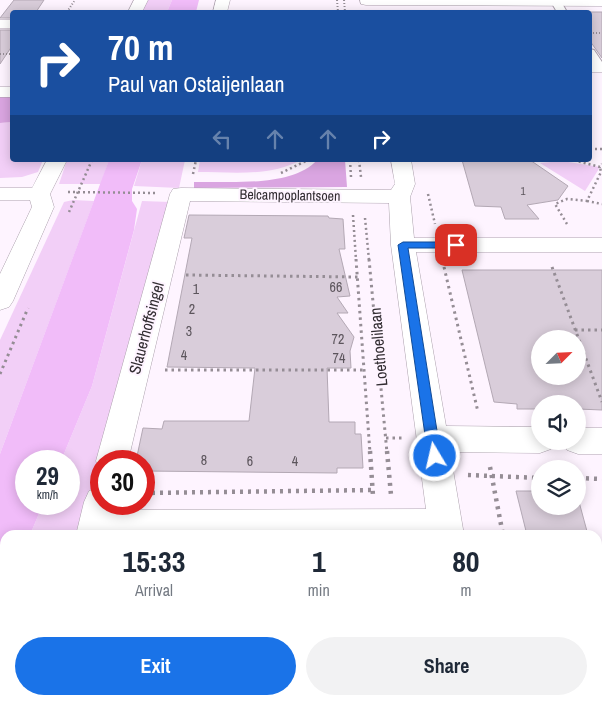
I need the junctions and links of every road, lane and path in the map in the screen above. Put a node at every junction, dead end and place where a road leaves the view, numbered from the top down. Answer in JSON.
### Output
{"nodes":[{"id":1,"x":602,"y":2,"type":"edge"},
{"id":2,"x":366,"y":4,"type":"edge"},
{"id":3,"x":559,"y":7,"type":"edge"},
{"id":4,"x":56,"y":162,"type":"edge"},
{"id":5,"x":359,"y":162,"type":"edge"},
{"id":6,"x":382,"y":162,"type":"edge"},
{"id":7,"x":401,"y":162,"type":"edge"},
{"id":8,"x":585,"y":162,"type":"edge"},
{"id":9,"x":601,"y":165,"type":"edge"},
{"id":10,"x":427,"y":188,"type":"dead end"},
{"id":11,"x":147,"y":192,"type":"dead end"},
{"id":12,"x":94,"y":193,"type":"dead end"},
{"id":13,"x":0,"y":194,"type":"edge"},
{"id":14,"x":40,"y":194,"type":"junction"},
{"id":15,"x":181,"y":194,"type":"joint"},
{"id":16,"x":357,"y":196,"type":"junction"},
{"id":17,"x":399,"y":197,"type":"junction"},
{"id":18,"x":587,"y":201,"type":"junction"},
{"id":19,"x":602,"y":204,"type":"edge"},
{"id":20,"x":558,"y":225,"type":"dead end"},
{"id":21,"x":439,"y":232,"type":"junction"},
{"id":22,"x":403,"y":245,"type":"junction"},
{"id":23,"x":544,"y":245,"type":"junction"},
{"id":24,"x":602,"y":245,"type":"edge"},
{"id":25,"x":160,"y":275,"type":"junction"},
{"id":26,"x":358,"y":277,"type":"junction"},
{"id":27,"x":0,"y":301,"type":"edge"},
{"id":28,"x":575,"y":330,"type":"edge"},
{"id":29,"x":586,"y":330,"type":"edge"},
{"id":30,"x":602,"y":330,"type":"edge"},
{"id":31,"x":586,"y":359,"type":"edge"},
{"id":32,"x":136,"y":370,"type":"junction"},
{"id":33,"x":364,"y":370,"type":"junction"},
{"id":34,"x":602,"y":402,"type":"edge"},
{"id":35,"x":432,"y":439,"type":"junction"},
{"id":36,"x":484,"y":439,"type":"junction"},
{"id":37,"x":531,"y":440,"type":"edge"},
{"id":38,"x":586,"y":441,"type":"edge"},
{"id":39,"x":602,"y":441,"type":"edge"},
{"id":40,"x":115,"y":450,"type":"edge"},
{"id":41,"x":438,"y":474,"type":"junction"},
{"id":42,"x":492,"y":476,"type":"junction"},
{"id":43,"x":531,"y":478,"type":"edge"},
{"id":44,"x":586,"y":478,"type":"edge"},
{"id":45,"x":602,"y":479,"type":"edge"},
{"id":46,"x":373,"y":490,"type":"junction"},
{"id":47,"x":155,"y":493,"type":"edge"},
{"id":48,"x":96,"y":521,"type":"edge"},
{"id":49,"x":385,"y":524,"type":"junction"},
{"id":50,"x":446,"y":530,"type":"edge"},
{"id":51,"x":502,"y":530,"type":"edge"}],
"edges":[{"from":1,"to":3,"type":"street"},
{"from":2,"to":3,"type":"street"},
{"from":4,"to":14,"type":"street"},
{"from":5,"to":16,"type":"path","name":"Loethoelilaan"},
{"from":6,"to":17,"type":"street"},
{"from":7,"to":17,"type":"street"},
{"from":8,"to":9,"type":"path"},
{"from":9,"to":18,"type":"path"},
{"from":10,"to":21,"type":"path"},
{"from":11,"to":12,"type":"path"},
{"from":13,"to":14,"type":"street"},
{"from":14,"to":27,"type":"street"},
{"from":15,"to":16,"type":"street","name":"Belcampoplantsoen"},
{"from":15,"to":25,"type":"street","name":"Slauerhoffsingel"},
{"from":16,"to":17,"type":"street","name":"Belcampoplantsoen"},
{"from":16,"to":26,"type":"path"},
{"from":16,"to":49,"type":"path","name":"Loethoelilaan"},
{"from":17,"to":22,"type":"street"},
{"from":18,"to":19,"type":"path"},
{"from":18,"to":20,"type":"path"},
{"from":21,"to":22,"type":"street"},
{"from":21,"to":23,"type":"street"},
{"from":21,"to":36,"type":"path"},
{"from":22,"to":35,"type":"street"},
{"from":23,"to":24,"type":"street"},
{"from":23,"to":28,"type":"path"},
{"from":25,"to":26,"type":"path"},
{"from":25,"to":32,"type":"street","name":"Slauerhoffsingel"},
{"from":26,"to":33,"type":"path"},
{"from":29,"to":30,"type":"path"},
{"from":31,"to":34,"type":"path"},
{"from":32,"to":33,"type":"path"},
{"from":32,"to":40,"type":"street","name":"Slauerhoffsingel"},
{"from":33,"to":46,"type":"path"},
{"from":35,"to":36,"type":"street"},
{"from":35,"to":41,"type":"street"},
{"from":36,"to":37,"type":"street"},
{"from":36,"to":42,"type":"path"},
{"from":38,"to":39,"type":"street"},
{"from":41,"to":42,"type":"path"},
{"from":41,"to":50,"type":"street"},
{"from":42,"to":43,"type":"path"},
{"from":42,"to":51,"type":"path"},
{"from":44,"to":45,"type":"path"},
{"from":46,"to":47,"type":"path"},
{"from":46,"to":49,"type":"path"},
{"from":48,"to":49,"type":"street"},
{"from":49,"to":50,"type":"street"}]}
